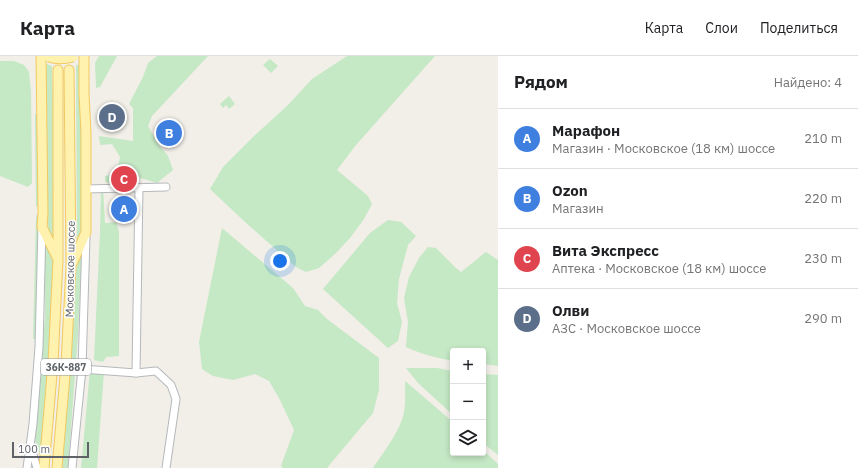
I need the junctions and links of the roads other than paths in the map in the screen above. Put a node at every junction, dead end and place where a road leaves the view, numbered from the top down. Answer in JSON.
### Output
{"nodes":[{"id":1,"x":46,"y":56,"type":"edge"},
{"id":2,"x":84,"y":56,"type":"edge"},
{"id":3,"x":74,"y":57,"type":"edge"},
{"id":4,"x":58,"y":70,"type":"dead end"},
{"id":5,"x":69,"y":70,"type":"dead end"},
{"id":6,"x":166,"y":187,"type":"dead end"},
{"id":7,"x":139,"y":188,"type":"junction"},
{"id":8,"x":86,"y":189,"type":"junction"},
{"id":9,"x":42,"y":227,"type":"junction"},
{"id":10,"x":86,"y":232,"type":"junction"},
{"id":11,"x":58,"y":260,"type":"junction"},
{"id":12,"x":71,"y":266,"type":"junction"},
{"id":13,"x":82,"y":369,"type":"junction"},
{"id":14,"x":136,"y":373,"type":"junction"},
{"id":15,"x":30,"y":446,"type":"junction"},
{"id":16,"x":27,"y":468,"type":"edge"},
{"id":17,"x":37,"y":468,"type":"edge"},
{"id":18,"x":44,"y":468,"type":"edge"},
{"id":19,"x":57,"y":468,"type":"edge"},
{"id":20,"x":72,"y":468,"type":"edge"},
{"id":21,"x":166,"y":468,"type":"edge"}],
"edges":[{"from":1,"to":3,"type":"main road","bridge":true},
{"from":1,"to":9,"type":"main road"},
{"from":2,"to":8,"type":"main road"},
{"from":4,"to":11,"type":"main road","name":"Московское шоссе","number":"36К-887"},
{"from":5,"to":12,"type":"main road","name":"Московское шоссе","number":"36К-887"},
{"from":6,"to":7,"type":"street"},
{"from":7,"to":8,"type":"street"},
{"from":7,"to":14,"type":"street"},
{"from":8,"to":10,"type":"main road"},
{"from":9,"to":11,"type":"main road"},
{"from":9,"to":15,"type":"street"},
{"from":10,"to":12,"type":"main road"},
{"from":10,"to":13,"type":"street"},
{"from":11,"to":18,"type":"main road","name":"Московское шоссе","number":"36К-887"},
{"from":12,"to":19,"type":"main road","name":"Московское шоссе","number":"36К-887"},
{"from":13,"to":14,"type":"street"},
{"from":13,"to":20,"type":"street"},
{"from":14,"to":21,"type":"street"},
{"from":15,"to":16,"type":"street"},
{"from":15,"to":17,"type":"street"}]}
